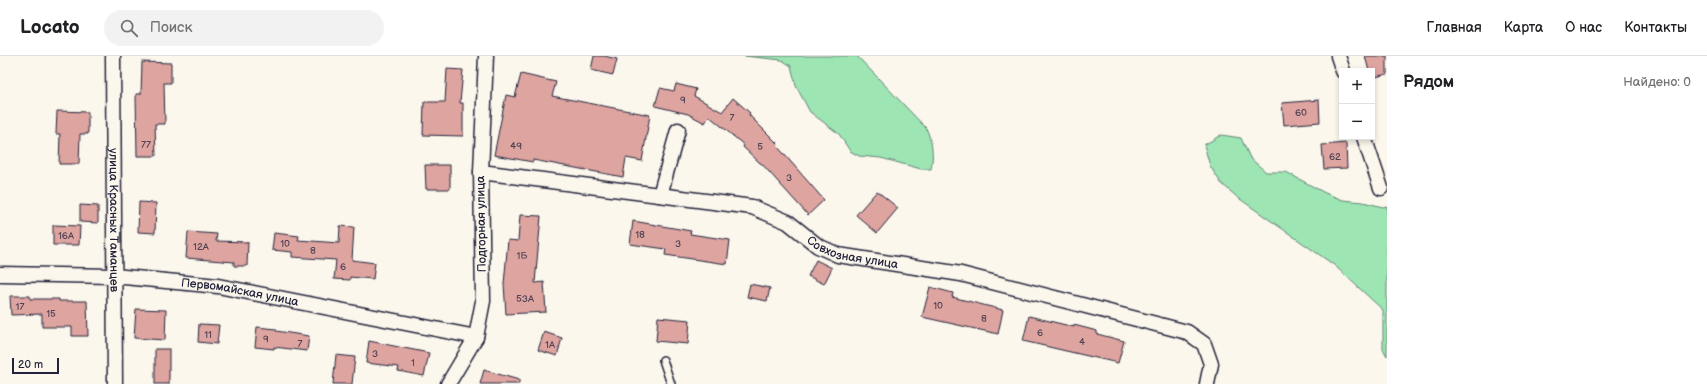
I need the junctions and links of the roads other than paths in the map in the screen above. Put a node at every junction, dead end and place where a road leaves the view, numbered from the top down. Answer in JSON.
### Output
{"nodes":[{"id":1,"x":113,"y":56,"type":"edge"},
{"id":2,"x":486,"y":56,"type":"edge"},
{"id":3,"x":1338,"y":56,"type":"edge"},
{"id":4,"x":1342,"y":68,"type":"edge"},
{"id":5,"x":678,"y":130,"type":"dead end"},
{"id":6,"x":1365,"y":140,"type":"edge"},
{"id":7,"x":480,"y":172,"type":"junction"},
{"id":8,"x":1381,"y":188,"type":"dead end"},
{"id":9,"x":660,"y":195,"type":"junction"},
{"id":10,"x":0,"y":274,"type":"edge"},
{"id":11,"x":114,"y":276,"type":"junction"},
{"id":12,"x":476,"y":337,"type":"junction"},
{"id":13,"x":663,"y":360,"type":"dead end"},
{"id":14,"x":115,"y":384,"type":"edge"},
{"id":15,"x":448,"y":384,"type":"edge"},
{"id":16,"x":671,"y":384,"type":"edge"},
{"id":17,"x":1207,"y":384,"type":"edge"}],
"edges":[{"from":1,"to":11,"type":"street","name":"улица Красных Таманцев"},
{"from":2,"to":7,"type":"street","name":"Подгорная улица"},
{"from":3,"to":4,"type":"street"},
{"from":5,"to":9,"type":"street"},
{"from":6,"to":8,"type":"street"},
{"from":7,"to":9,"type":"street","name":"Совхозная улица"},
{"from":7,"to":12,"type":"street","name":"Подгорная улица"},
{"from":9,"to":17,"type":"street","name":"Совхозная улица"},
{"from":10,"to":11,"type":"street","name":"Первомайская улица"},
{"from":11,"to":12,"type":"street","name":"Первомайская улица"},
{"from":11,"to":14,"type":"street","name":"улица Красных Таманцев"},
{"from":12,"to":15,"type":"street","name":"Подгорная улица"},
{"from":13,"to":16,"type":"lane"}]}
